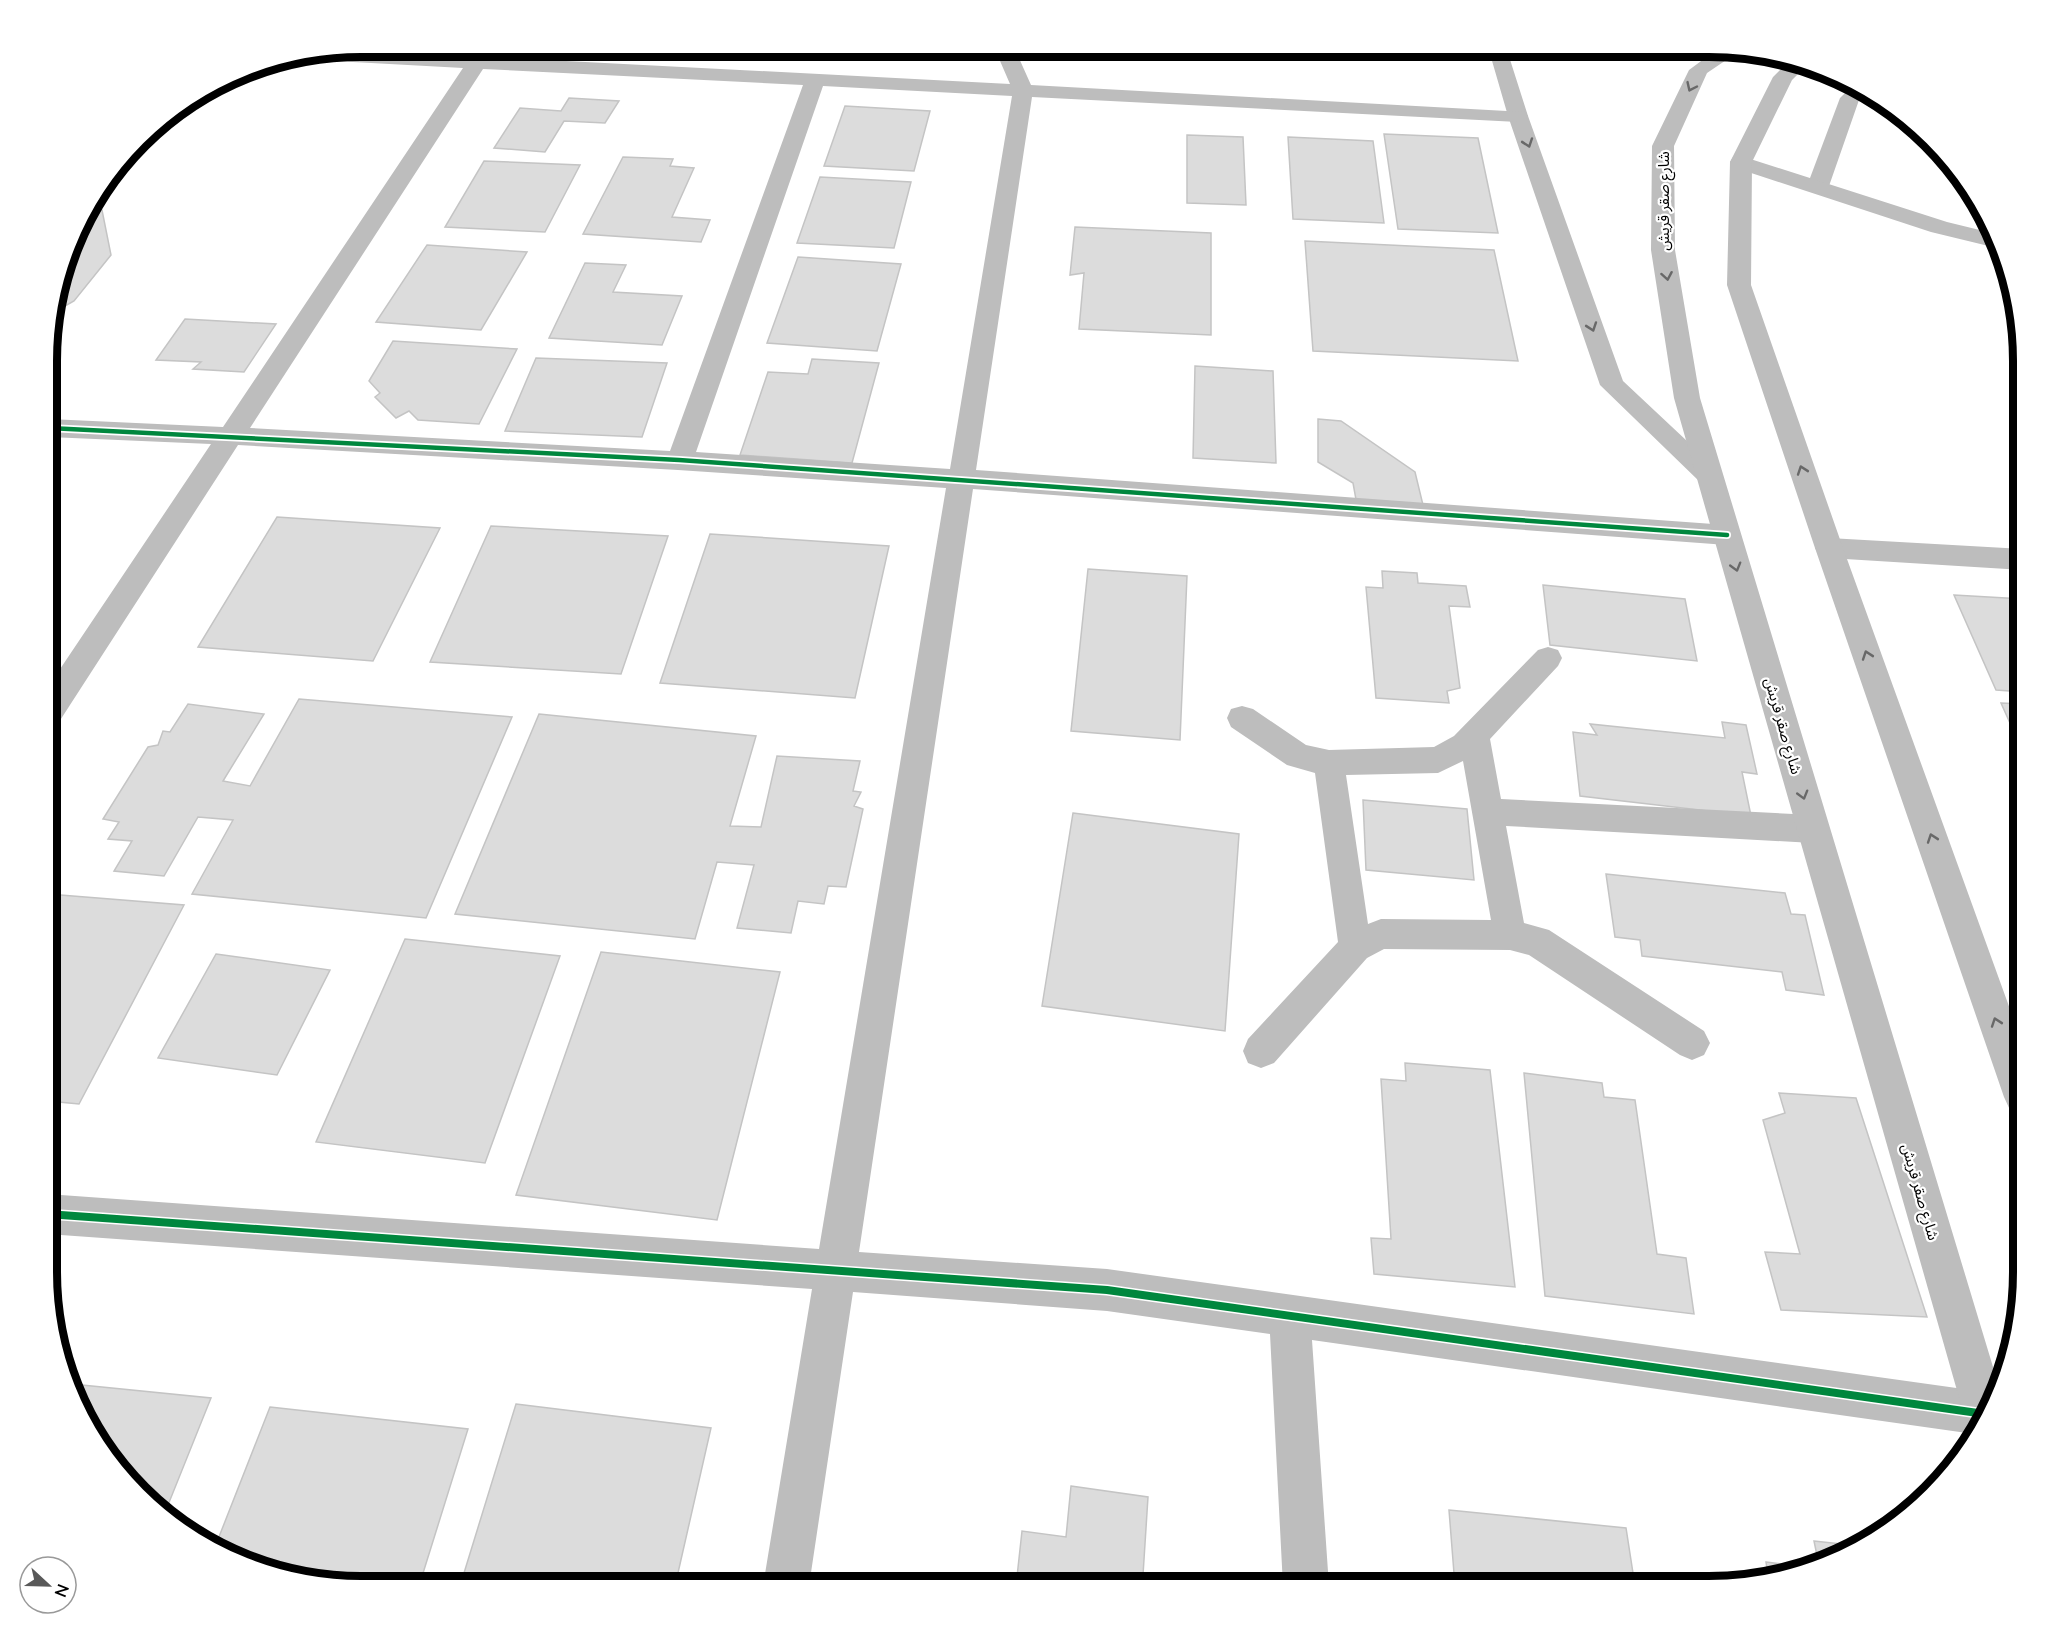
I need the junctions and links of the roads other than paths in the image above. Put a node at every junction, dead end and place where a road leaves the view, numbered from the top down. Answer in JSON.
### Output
{"nodes":[{"id":1,"x":480,"y":57,"type":"edge"},
{"id":2,"x":520,"y":57,"type":"edge"},
{"id":3,"x":1008,"y":57,"type":"edge"},
{"id":4,"x":1500,"y":57,"type":"edge"},
{"id":5,"x":1718,"y":57,"type":"edge"},
{"id":6,"x":1793,"y":68,"type":"edge"},
{"id":7,"x":815,"y":80,"type":"junction"},
{"id":8,"x":1023,"y":90,"type":"junction"},
{"id":9,"x":1854,"y":94,"type":"edge"},
{"id":10,"x":1518,"y":116,"type":"junction"},
{"id":11,"x":1741,"y":162,"type":"junction"},
{"id":12,"x":1818,"y":186,"type":"junction"},
{"id":13,"x":1987,"y":239,"type":"edge"},
{"id":14,"x":57,"y":428,"type":"edge"},
{"id":15,"x":232,"y":435,"type":"junction"},
{"id":16,"x":680,"y":461,"type":"junction"},
{"id":17,"x":962,"y":477,"type":"junction"},
{"id":18,"x":1710,"y":477,"type":"junction"},
{"id":19,"x":1727,"y":535,"type":"junction"},
{"id":20,"x":1829,"y":548,"type":"junction"},
{"id":21,"x":2013,"y":559,"type":"edge"},
{"id":22,"x":1548,"y":658,"type":"dead end"},
{"id":23,"x":57,"y":699,"type":"edge"},
{"id":24,"x":1242,"y":718,"type":"dead end"},
{"id":25,"x":1474,"y":736,"type":"junction"},
{"id":26,"x":1329,"y":763,"type":"junction"},
{"id":27,"x":1488,"y":812,"type":"junction"},
{"id":28,"x":1813,"y":829,"type":"junction"},
{"id":29,"x":1510,"y":935,"type":"junction"},
{"id":30,"x":1355,"y":947,"type":"junction"},
{"id":31,"x":1692,"y":1043,"type":"dead end"},
{"id":32,"x":1261,"y":1051,"type":"dead end"},
{"id":33,"x":2013,"y":1069,"type":"edge"},
{"id":34,"x":57,"y":1215,"type":"edge"},
{"id":35,"x":836,"y":1270,"type":"junction"},
{"id":36,"x":1290,"y":1316,"type":"junction"},
{"id":37,"x":1983,"y":1406,"type":"edge"},
{"id":38,"x":1978,"y":1413,"type":"edge"},
{"id":39,"x":788,"y":1576,"type":"edge"},
{"id":40,"x":1305,"y":1576,"type":"edge"}],
"edges":[{"from":1,"to":15,"type":"street"},
{"from":2,"to":7,"type":"street"},
{"from":3,"to":8,"type":"street"},
{"from":4,"to":10,"type":"lane"},
{"from":5,"to":18,"type":"street","name":"شارع صقر قريش","one_way":true},
{"from":6,"to":11,"type":"street"},
{"from":7,"to":8,"type":"street"},
{"from":7,"to":16,"type":"street"},
{"from":8,"to":10,"type":"street"},
{"from":8,"to":17,"type":"street"},
{"from":9,"to":12,"type":"lane"},
{"from":10,"to":18,"type":"lane","one_way":true},
{"from":11,"to":12,"type":"street"},
{"from":20,"to":11,"type":"street","one_way":true},
{"from":12,"to":13,"type":"street"},
{"from":14,"to":15,"type":"street"},
{"from":15,"to":16,"type":"street"},
{"from":15,"to":23,"type":"street"},
{"from":16,"to":17,"type":"street"},
{"from":17,"to":19,"type":"street"},
{"from":17,"to":35,"type":"street"},
{"from":18,"to":19,"type":"street","name":"شارع صقر قريش"},
{"from":19,"to":28,"type":"street","name":"شارع صقر قريش","one_way":true},
{"from":20,"to":21,"type":"street"},
{"from":33,"to":20,"type":"street","one_way":true},
{"from":22,"to":25,"type":"lane"},
{"from":24,"to":26,"type":"lane"},
{"from":25,"to":26,"type":"lane"},
{"from":25,"to":27,"type":"lane"},
{"from":26,"to":30,"type":"lane"},
{"from":27,"to":28,"type":"lane"},
{"from":27,"to":29,"type":"lane"},
{"from":28,"to":37,"type":"street","name":"شارع صقر قريش"},
{"from":29,"to":30,"type":"lane"},
{"from":29,"to":31,"type":"lane"},
{"from":30,"to":32,"type":"lane"},
{"from":34,"to":35,"type":"street"},
{"from":35,"to":36,"type":"street"},
{"from":35,"to":39,"type":"street"},
{"from":36,"to":38,"type":"street"},
{"from":36,"to":40,"type":"street"}]}
